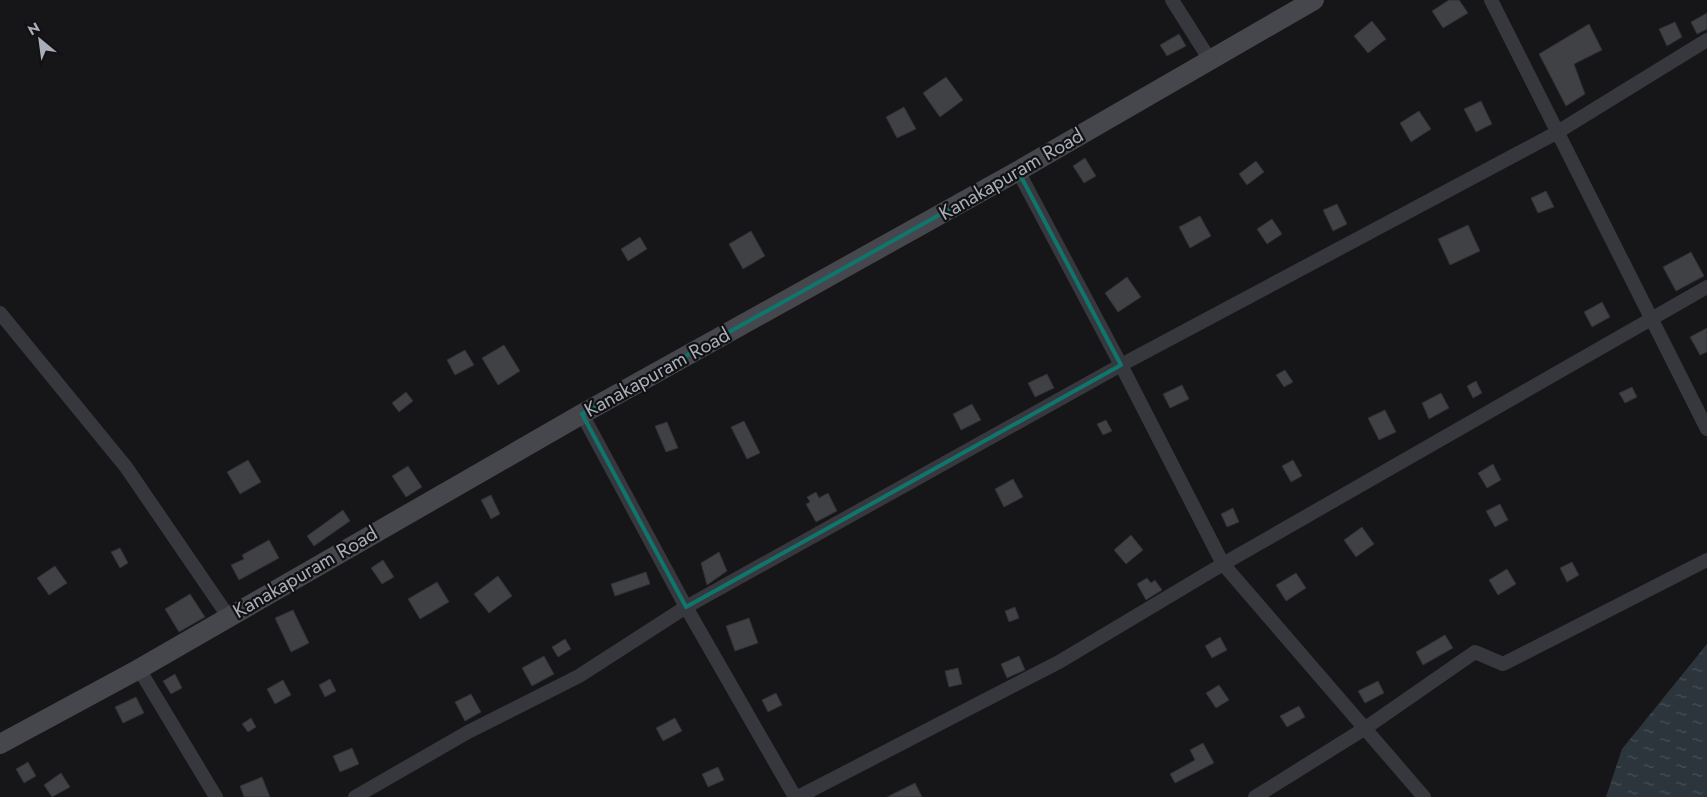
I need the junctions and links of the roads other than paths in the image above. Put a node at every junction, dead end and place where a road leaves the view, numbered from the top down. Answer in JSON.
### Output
{"nodes":[{"id":1,"x":1172,"y":0,"type":"edge"},
{"id":2,"x":1314,"y":0,"type":"edge"},
{"id":3,"x":1491,"y":0,"type":"edge"},
{"id":4,"x":1707,"y":40,"type":"edge"},
{"id":5,"x":1210,"y":60,"type":"junction"},
{"id":6,"x":1556,"y":133,"type":"junction"},
{"id":7,"x":1018,"y":171,"type":"junction"},
{"id":8,"x":1707,"y":287,"type":"edge"},
{"id":9,"x":0,"y":313,"type":"edge"},
{"id":10,"x":1650,"y":318,"type":"junction"},
{"id":11,"x":1121,"y":365,"type":"junction"},
{"id":12,"x":582,"y":414,"type":"junction"},
{"id":13,"x":1707,"y":428,"type":"edge"},
{"id":14,"x":1707,"y":560,"type":"edge"},
{"id":15,"x":1223,"y":564,"type":"junction"},
{"id":16,"x":686,"y":607,"type":"junction"},
{"id":17,"x":228,"y":616,"type":"junction"},
{"id":18,"x":139,"y":668,"type":"junction"},
{"id":19,"x":1364,"y":729,"type":"junction"},
{"id":20,"x":0,"y":744,"type":"edge"},
{"id":21,"x":216,"y":797,"type":"edge"},
{"id":22,"x":355,"y":797,"type":"edge"},
{"id":23,"x":796,"y":797,"type":"edge"},
{"id":24,"x":1255,"y":797,"type":"edge"},
{"id":25,"x":1424,"y":797,"type":"edge"}],
"edges":[{"from":1,"to":5,"type":"street"},
{"from":2,"to":5,"type":"street","name":"Kanakapuram Road"},
{"from":3,"to":6,"type":"street"},
{"from":4,"to":6,"type":"street"},
{"from":5,"to":7,"type":"street","name":"Kanakapuram Road"},
{"from":6,"to":10,"type":"street"},
{"from":6,"to":11,"type":"street"},
{"from":7,"to":11,"type":"street"},
{"from":7,"to":12,"type":"street","name":"Kanakapuram Road"},
{"from":8,"to":10,"type":"street"},
{"from":9,"to":17,"type":"street"},
{"from":10,"to":13,"type":"street"},
{"from":10,"to":15,"type":"street"},
{"from":11,"to":15,"type":"street"},
{"from":11,"to":16,"type":"street"},
{"from":12,"to":16,"type":"street"},
{"from":12,"to":17,"type":"street","name":"Kanakapuram Road"},
{"from":14,"to":19,"type":"street"},
{"from":15,"to":19,"type":"street"},
{"from":15,"to":23,"type":"street"},
{"from":16,"to":22,"type":"street"},
{"from":16,"to":23,"type":"street"},
{"from":17,"to":18,"type":"street","name":"Kanakapuram Road"},
{"from":18,"to":20,"type":"street","name":"Kanakapuram Road"},
{"from":18,"to":21,"type":"street"},
{"from":19,"to":24,"type":"street"},
{"from":19,"to":25,"type":"street"}]}
